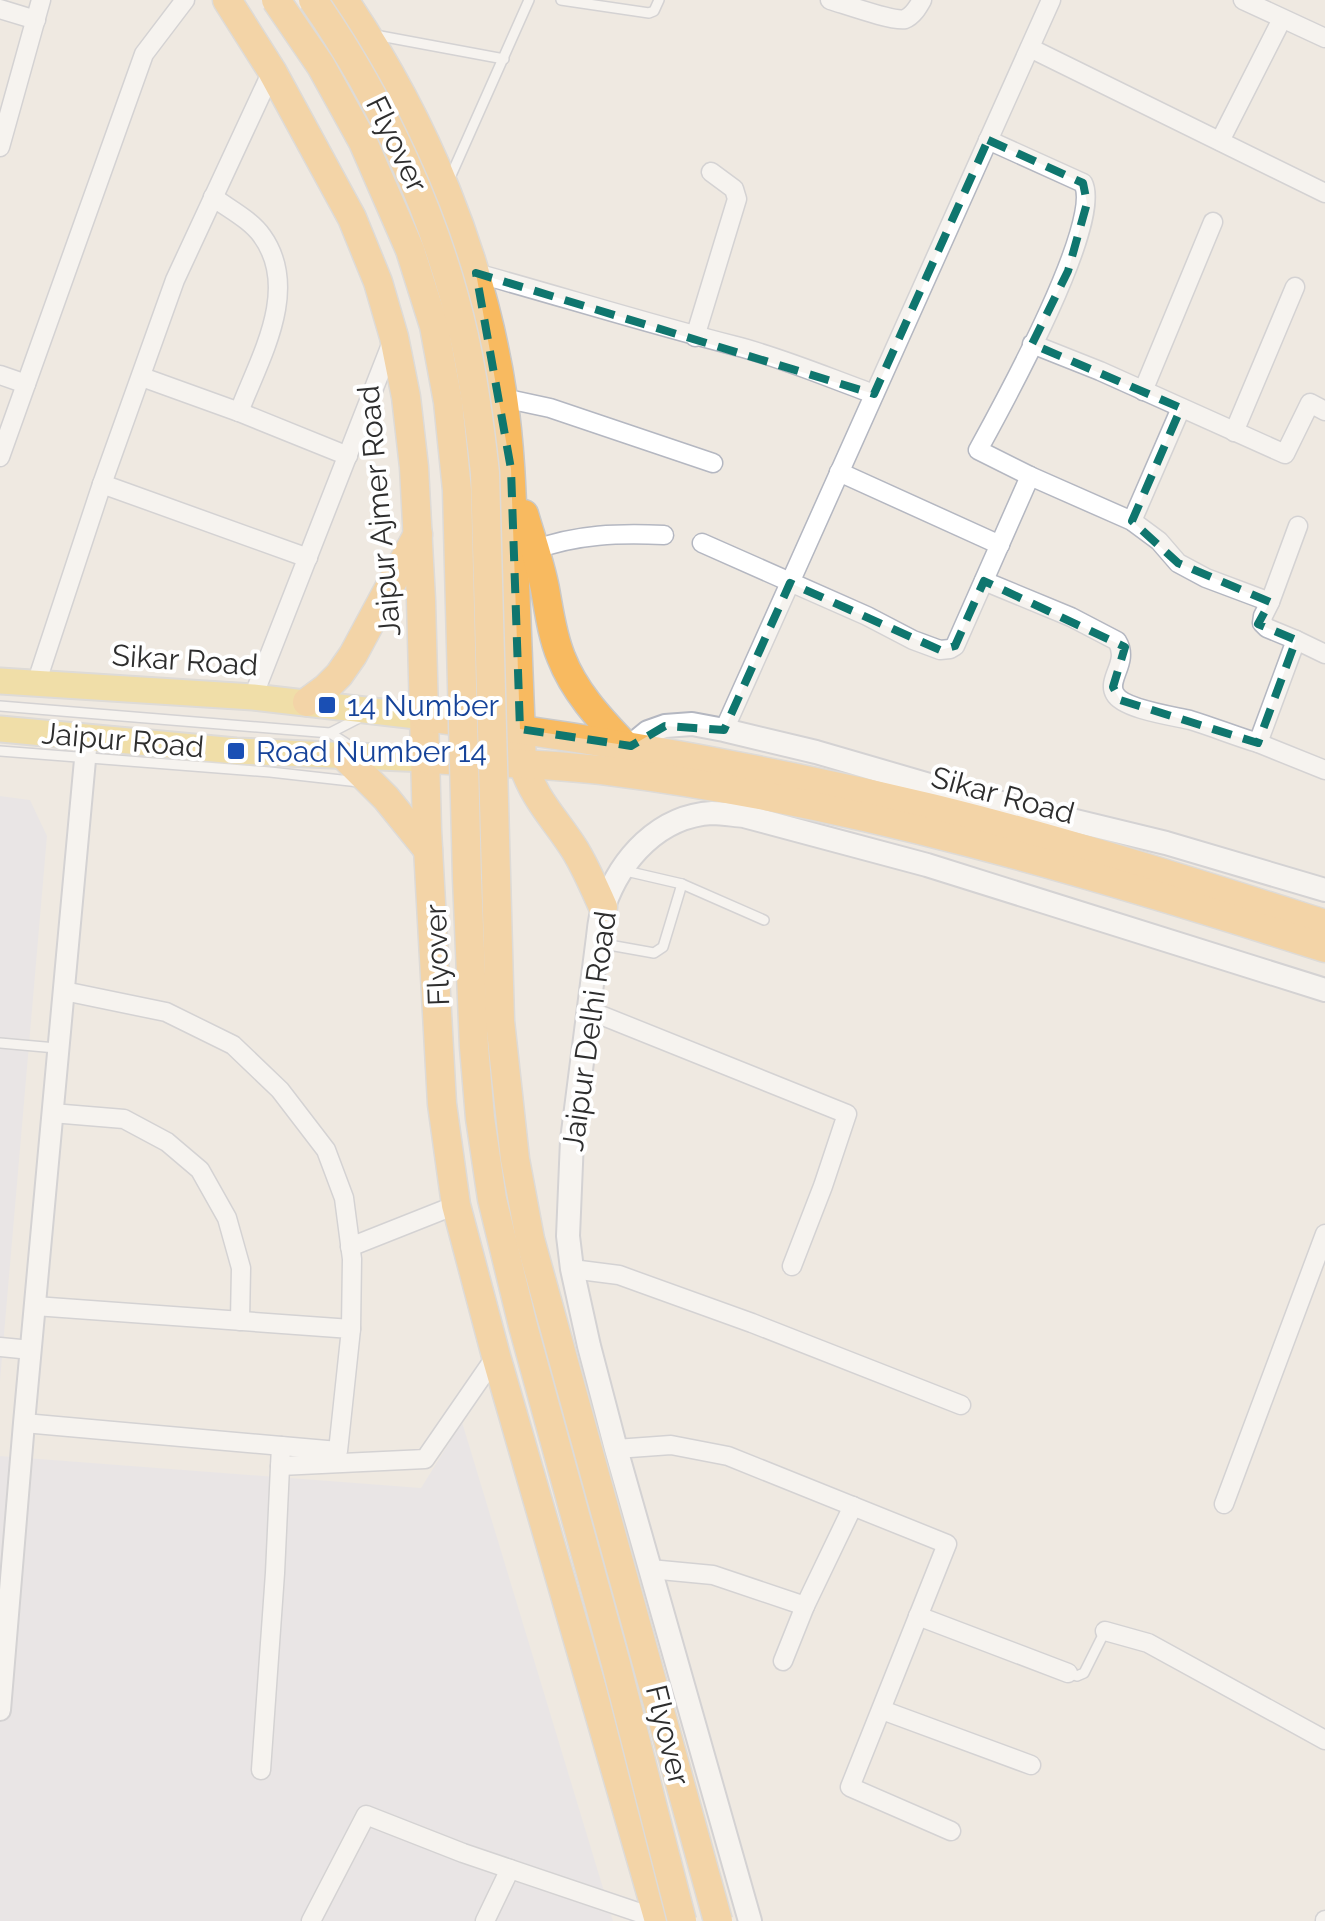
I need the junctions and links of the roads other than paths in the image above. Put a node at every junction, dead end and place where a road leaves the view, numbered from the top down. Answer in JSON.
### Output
{"nodes":[{"id":1,"x":40,"y":0,"type":"edge"},
{"id":2,"x":185,"y":0,"type":"edge"},
{"id":3,"x":226,"y":0,"type":"edge"},
{"id":4,"x":276,"y":0,"type":"edge"},
{"id":5,"x":312,"y":0,"type":"edge"},
{"id":6,"x":344,"y":0,"type":"edge"},
{"id":7,"x":529,"y":0,"type":"edge"},
{"id":8,"x":562,"y":0,"type":"edge"},
{"id":9,"x":659,"y":0,"type":"edge"},
{"id":10,"x":830,"y":0,"type":"edge"},
{"id":11,"x":922,"y":0,"type":"edge"},
{"id":12,"x":1052,"y":0,"type":"edge"},
{"id":13,"x":1243,"y":0,"type":"edge"},
{"id":14,"x":0,"y":9,"type":"edge"},
{"id":15,"x":1282,"y":19,"type":"junction"},
{"id":16,"x":36,"y":20,"type":"junction"},
{"id":17,"x":367,"y":34,"type":"junction"},
{"id":18,"x":1325,"y":38,"type":"edge"},
{"id":19,"x":1030,"y":48,"type":"junction"},
{"id":20,"x":504,"y":59,"type":"junction"},
{"id":21,"x":272,"y":71,"type":"junction"},
{"id":22,"x":988,"y":140,"type":"junction"},
{"id":23,"x":1220,"y":141,"type":"junction"},
{"id":24,"x":0,"y":147,"type":"edge"},
{"id":25,"x":711,"y":172,"type":"dead end"},
{"id":26,"x":445,"y":190,"type":"junction"},
{"id":27,"x":1325,"y":193,"type":"edge"},
{"id":28,"x":214,"y":198,"type":"junction"},
{"id":29,"x":1213,"y":222,"type":"dead end"},
{"id":30,"x":476,"y":274,"type":"junction"},
{"id":31,"x":1295,"y":287,"type":"dead end"},
{"id":32,"x":394,"y":336,"type":"junction"},
{"id":33,"x":696,"y":337,"type":"junction"},
{"id":34,"x":1032,"y":344,"type":"junction"},
{"id":35,"x":0,"y":376,"type":"edge"},
{"id":36,"x":142,"y":377,"type":"junction"},
{"id":37,"x":26,"y":384,"type":"junction"},
{"id":38,"x":1144,"y":391,"type":"junction"},
{"id":39,"x":874,"y":394,"type":"junction"},
{"id":40,"x":503,"y":398,"type":"junction"},
{"id":41,"x":1181,"y":408,"type":"junction"},
{"id":42,"x":1325,"y":411,"type":"edge"},
{"id":43,"x":239,"y":412,"type":"junction"},
{"id":44,"x":1234,"y":432,"type":"junction"},
{"id":45,"x":348,"y":456,"type":"junction"},
{"id":46,"x":0,"y":457,"type":"edge"},
{"id":47,"x":713,"y":463,"type":"dead end"},
{"id":48,"x":511,"y":469,"type":"junction"},
{"id":49,"x":839,"y":472,"type":"junction"},
{"id":50,"x":1030,"y":476,"type":"junction"},
{"id":51,"x":102,"y":484,"type":"junction"},
{"id":52,"x":1132,"y":521,"type":"junction"},
{"id":53,"x":1298,"y":526,"type":"dead end"},
{"id":54,"x":418,"y":534,"type":"junction"},
{"id":55,"x":664,"y":536,"type":"dead end"},
{"id":56,"x":702,"y":543,"type":"dead end"},
{"id":57,"x":1000,"y":545,"type":"junction"},
{"id":58,"x":534,"y":550,"type":"junction"},
{"id":59,"x":308,"y":558,"type":"junction"},
{"id":60,"x":984,"y":581,"type":"junction"},
{"id":61,"x":790,"y":583,"type":"junction"},
{"id":62,"x":1270,"y":602,"type":"junction"},
{"id":63,"x":1296,"y":640,"type":"junction"},
{"id":64,"x":1325,"y":654,"type":"edge"},
{"id":65,"x":0,"y":681,"type":"edge"},
{"id":66,"x":36,"y":684,"type":"junction"},
{"id":67,"x":253,"y":697,"type":"junction"},
{"id":68,"x":307,"y":702,"type":"junction"},
{"id":69,"x":0,"y":706,"type":"edge"},
{"id":70,"x":372,"y":710,"type":"junction"},
{"id":71,"x":425,"y":717,"type":"junction"},
{"id":72,"x":0,"y":728,"type":"edge"},
{"id":73,"x":520,"y":729,"type":"junction"},
{"id":74,"x":724,"y":730,"type":"junction"},
{"id":75,"x":1258,"y":743,"type":"junction"},
{"id":76,"x":638,"y":747,"type":"junction"},
{"id":77,"x":86,"y":748,"type":"junction"},
{"id":78,"x":0,"y":751,"type":"edge"},
{"id":79,"x":353,"y":758,"type":"junction"},
{"id":80,"x":427,"y":759,"type":"junction"},
{"id":81,"x":522,"y":762,"type":"junction"},
{"id":82,"x":1325,"y":770,"type":"edge"},
{"id":83,"x":428,"y":850,"type":"junction"},
{"id":84,"x":622,"y":870,"type":"junction"},
{"id":85,"x":682,"y":884,"type":"junction"},
{"id":86,"x":1325,"y":890,"type":"edge"},
{"id":87,"x":603,"y":907,"type":"junction"},
{"id":88,"x":764,"y":920,"type":"dead end"},
{"id":89,"x":1325,"y":924,"type":"edge"},
{"id":90,"x":596,"y":942,"type":"junction"},
{"id":91,"x":1325,"y":948,"type":"edge"},
{"id":92,"x":1325,"y":990,"type":"edge"},
{"id":93,"x":64,"y":991,"type":"junction"},
{"id":94,"x":588,"y":1010,"type":"junction"},
{"id":95,"x":0,"y":1043,"type":"edge"},
{"id":96,"x":58,"y":1048,"type":"junction"},
{"id":97,"x":52,"y":1114,"type":"junction"},
{"id":98,"x":456,"y":1205,"type":"junction"},
{"id":99,"x":1325,"y":1234,"type":"edge"},
{"id":100,"x":350,"y":1247,"type":"junction"},
{"id":101,"x":792,"y":1266,"type":"dead end"},
{"id":102,"x":572,"y":1269,"type":"junction"},
{"id":103,"x":34,"y":1306,"type":"junction"},
{"id":104,"x":240,"y":1322,"type":"junction"},
{"id":105,"x":351,"y":1329,"type":"junction"},
{"id":106,"x":0,"y":1347,"type":"edge"},
{"id":107,"x":30,"y":1350,"type":"junction"},
{"id":108,"x":496,"y":1356,"type":"junction"},
{"id":109,"x":961,"y":1404,"type":"dead end"},
{"id":110,"x":24,"y":1423,"type":"junction"},
{"id":111,"x":281,"y":1446,"type":"junction"},
{"id":112,"x":616,"y":1449,"type":"junction"},
{"id":113,"x":280,"y":1466,"type":"junction"},
{"id":114,"x":1224,"y":1504,"type":"dead end"},
{"id":115,"x":853,"y":1506,"type":"junction"},
{"id":116,"x":650,"y":1569,"type":"junction"},
{"id":117,"x":804,"y":1606,"type":"junction"},
{"id":118,"x":918,"y":1616,"type":"junction"},
{"id":119,"x":1105,"y":1631,"type":"joint"},
{"id":120,"x":783,"y":1661,"type":"dead end"},
{"id":121,"x":1068,"y":1673,"type":"joint"},
{"id":122,"x":0,"y":1710,"type":"edge"},
{"id":123,"x":882,"y":1710,"type":"junction"},
{"id":124,"x":1325,"y":1740,"type":"edge"},
{"id":125,"x":1031,"y":1766,"type":"dead end"},
{"id":126,"x":261,"y":1770,"type":"dead end"},
{"id":127,"x":950,"y":1831,"type":"dead end"},
{"id":128,"x":510,"y":1869,"type":"junction"},
{"id":129,"x":666,"y":1920,"type":"edge"},
{"id":130,"x":311,"y":1921,"type":"edge"},
{"id":131,"x":485,"y":1921,"type":"edge"},
{"id":132,"x":718,"y":1921,"type":"edge"},
{"id":133,"x":750,"y":1921,"type":"edge"}],
"edges":[{"from":1,"to":16,"type":"street"},
{"from":2,"to":37,"type":"street"},
{"from":3,"to":21,"type":"highway","name":"Jaipur Ajmer Road"},
{"from":4,"to":129,"type":"highway","name":"Flyover","bridge":true},
{"from":5,"to":132,"type":"highway","name":"Flyover","bridge":true},
{"from":6,"to":17,"type":"highway"},
{"from":7,"to":20,"type":"lane"},
{"from":8,"to":9,"type":"lane"},
{"from":10,"to":11,"type":"street"},
{"from":12,"to":19,"type":"street"},
{"from":13,"to":15,"type":"street"},
{"from":14,"to":16,"type":"street"},
{"from":15,"to":18,"type":"street"},
{"from":15,"to":23,"type":"street"},
{"from":16,"to":24,"type":"street"},
{"from":17,"to":20,"type":"lane"},
{"from":17,"to":26,"type":"highway"},
{"from":19,"to":22,"type":"street"},
{"from":19,"to":23,"type":"street"},
{"from":20,"to":26,"type":"lane"},
{"from":21,"to":28,"type":"street"},
{"from":21,"to":32,"type":"highway","name":"Jaipur Ajmer Road"},
{"from":22,"to":34,"type":"street"},
{"from":22,"to":39,"type":"street"},
{"from":23,"to":27,"type":"street"},
{"from":25,"to":33,"type":"street"},
{"from":26,"to":30,"type":"highway"},
{"from":28,"to":36,"type":"street"},
{"from":28,"to":43,"type":"street"},
{"from":29,"to":38,"type":"street"},
{"from":30,"to":33,"type":"street"},
{"from":30,"to":40,"type":"highway"},
{"from":31,"to":44,"type":"street"},
{"from":32,"to":45,"type":"street"},
{"from":32,"to":54,"type":"highway","name":"Jaipur Ajmer Road"},
{"from":33,"to":39,"type":"street"},
{"from":34,"to":38,"type":"street"},
{"from":34,"to":50,"type":"street"},
{"from":35,"to":37,"type":"street"},
{"from":36,"to":43,"type":"street"},
{"from":36,"to":51,"type":"street"},
{"from":37,"to":46,"type":"street"},
{"from":38,"to":41,"type":"street"},
{"from":39,"to":49,"type":"street"},
{"from":40,"to":47,"type":"street"},
{"from":40,"to":48,"type":"highway"},
{"from":41,"to":44,"type":"street"},
{"from":41,"to":52,"type":"street"},
{"from":42,"to":44,"type":"street"},
{"from":43,"to":45,"type":"street"},
{"from":45,"to":59,"type":"street"},
{"from":48,"to":58,"type":"highway"},
{"from":48,"to":73,"type":"highway"},
{"from":49,"to":57,"type":"street"},
{"from":49,"to":61,"type":"street"},
{"from":50,"to":52,"type":"street"},
{"from":50,"to":57,"type":"street"},
{"from":51,"to":59,"type":"street"},
{"from":51,"to":66,"type":"street"},
{"from":52,"to":62,"type":"street"},
{"from":53,"to":62,"type":"street"},
{"from":54,"to":68,"type":"highway"},
{"from":54,"to":71,"type":"highway","name":"Jaipur Ajmer Road"},
{"from":55,"to":58,"type":"street"},
{"from":56,"to":61,"type":"street"},
{"from":57,"to":60,"type":"street"},
{"from":58,"to":76,"type":"highway"},
{"from":59,"to":67,"type":"street"},
{"from":60,"to":61,"type":"street"},
{"from":60,"to":75,"type":"street"},
{"from":61,"to":74,"type":"street"},
{"from":62,"to":63,"type":"street"},
{"from":63,"to":64,"type":"street"},
{"from":63,"to":75,"type":"street"},
{"from":65,"to":66,"type":"main road","name":"Sikar Road"},
{"from":66,"to":67,"type":"main road","name":"Sikar Road"},
{"from":67,"to":68,"type":"main road","name":"Sikar Road"},
{"from":68,"to":70,"type":"main road","name":"Sikar Road"},
{"from":69,"to":79,"type":"lane"},
{"from":70,"to":71,"type":"main road","name":"Sikar Road"},
{"from":70,"to":79,"type":"lane"},
{"from":71,"to":73,"type":"highway","name":"Sikar Road"},
{"from":71,"to":80,"type":"highway","name":"Jaipur Ajmer Road"},
{"from":72,"to":77,"type":"main road","name":"Jaipur Road"},
{"from":73,"to":76,"type":"highway","name":"Sikar Road"},
{"from":73,"to":81,"type":"highway"},
{"from":74,"to":76,"type":"main road"},
{"from":74,"to":86,"type":"main road"},
{"from":75,"to":82,"type":"street"},
{"from":76,"to":89,"type":"highway","name":"Sikar Road"},
{"from":77,"to":78,"type":"lane"},
{"from":77,"to":79,"type":"main road","name":"Jaipur Road"},
{"from":77,"to":79,"type":"lane"},
{"from":77,"to":93,"type":"street"},
{"from":79,"to":80,"type":"main road","name":"Jaipur Road"},
{"from":79,"to":83,"type":"highway"},
{"from":80,"to":81,"type":"highway"},
{"from":80,"to":83,"type":"highway","name":"Jaipur Ajmer Road"},
{"from":81,"to":87,"type":"highway"},
{"from":81,"to":91,"type":"highway"},
{"from":83,"to":98,"type":"highway","name":"Jaipur Ajmer Road"},
{"from":84,"to":85,"type":"lane"},
{"from":84,"to":87,"type":"main road","name":"Jaipur Delhi Road"},
{"from":84,"to":92,"type":"main road","name":"Jaipur Delhi Road"},
{"from":85,"to":88,"type":"lane"},
{"from":85,"to":90,"type":"lane"},
{"from":87,"to":90,"type":"main road","name":"Jaipur Delhi Road"},
{"from":90,"to":94,"type":"main road","name":"Jaipur Delhi Road"},
{"from":93,"to":96,"type":"street"},
{"from":93,"to":100,"type":"street"},
{"from":94,"to":101,"type":"street"},
{"from":94,"to":102,"type":"main road","name":"Jaipur Delhi Road"},
{"from":95,"to":96,"type":"lane"},
{"from":96,"to":97,"type":"street"},
{"from":97,"to":103,"type":"street"},
{"from":97,"to":104,"type":"street"},
{"from":98,"to":100,"type":"street"},
{"from":98,"to":108,"type":"highway","name":"Jaipur Ajmer Road"},
{"from":99,"to":114,"type":"street"},
{"from":100,"to":105,"type":"street"},
{"from":102,"to":109,"type":"street"},
{"from":102,"to":112,"type":"main road","name":"Jaipur Delhi Road"},
{"from":103,"to":104,"type":"street"},
{"from":103,"to":107,"type":"street"},
{"from":104,"to":105,"type":"street"},
{"from":105,"to":111,"type":"street"},
{"from":106,"to":107,"type":"street"},
{"from":107,"to":110,"type":"street"},
{"from":108,"to":113,"type":"street"},
{"from":108,"to":129,"type":"highway","name":"Jaipur Ajmer Road"},
{"from":110,"to":111,"type":"street"},
{"from":110,"to":122,"type":"street"},
{"from":111,"to":113,"type":"street"},
{"from":112,"to":115,"type":"street"},
{"from":112,"to":116,"type":"main road","name":"Jaipur Delhi Road"},
{"from":113,"to":126,"type":"street"},
{"from":115,"to":117,"type":"street"},
{"from":115,"to":118,"type":"street"},
{"from":116,"to":117,"type":"street"},
{"from":116,"to":133,"type":"main road","name":"Jaipur Delhi Road"},
{"from":117,"to":120,"type":"street"},
{"from":118,"to":121,"type":"street"},
{"from":118,"to":123,"type":"street"},
{"from":119,"to":121,"type":"lane"},
{"from":119,"to":124,"type":"street"},
{"from":123,"to":125,"type":"street"},
{"from":123,"to":127,"type":"street"},
{"from":128,"to":129,"type":"street"},
{"from":128,"to":130,"type":"street"},
{"from":128,"to":131,"type":"street"}]}
